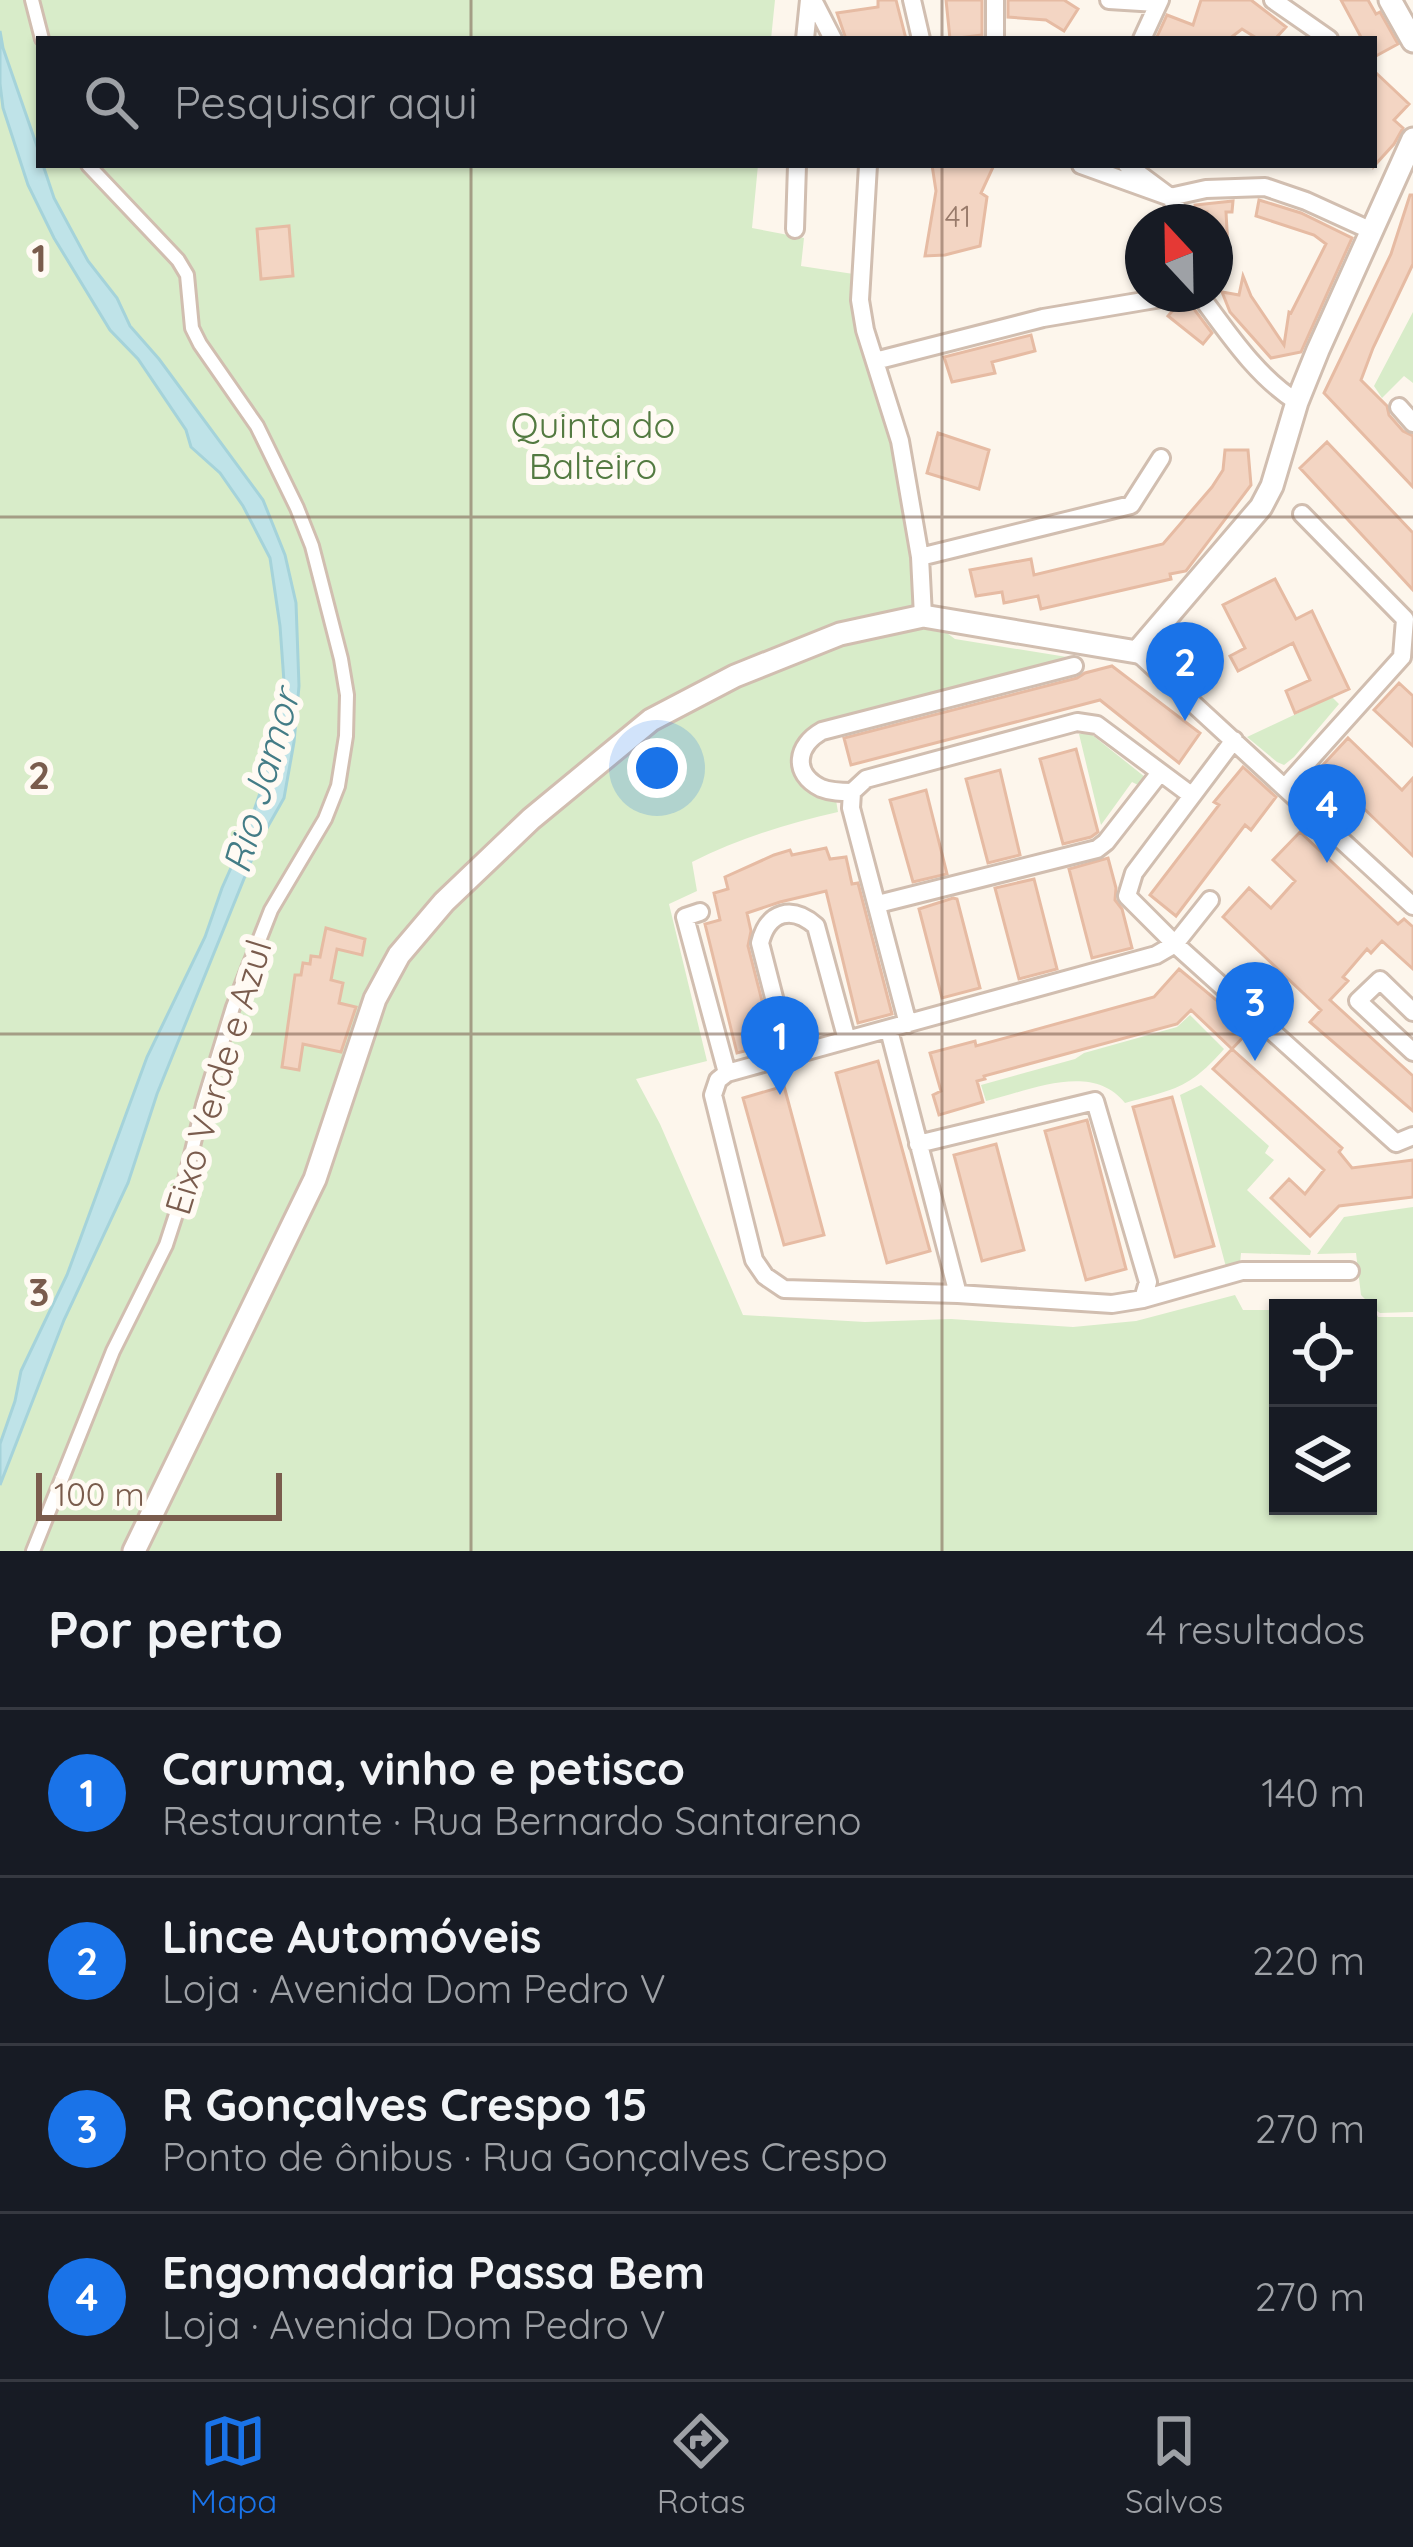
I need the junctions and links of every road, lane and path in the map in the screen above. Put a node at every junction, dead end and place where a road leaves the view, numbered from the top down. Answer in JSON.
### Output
{"nodes":[{"id":1,"x":32,"y":0,"type":"edge"},
{"id":2,"x":811,"y":0,"type":"edge"},
{"id":3,"x":912,"y":0,"type":"edge"},
{"id":4,"x":995,"y":0,"type":"edge"},
{"id":5,"x":1109,"y":0,"type":"edge"},
{"id":6,"x":1273,"y":0,"type":"edge"},
{"id":7,"x":1390,"y":0,"type":"edge"},
{"id":8,"x":1407,"y":0,"type":"edge"},
{"id":9,"x":1159,"y":2,"type":"edge"},
{"id":10,"x":1413,"y":10,"type":"edge"},
{"id":11,"x":41,"y":36,"type":"edge"},
{"id":12,"x":805,"y":36,"type":"edge"},
{"id":13,"x":831,"y":36,"type":"edge"},
{"id":14,"x":920,"y":36,"type":"edge"},
{"id":15,"x":995,"y":36,"type":"edge"},
{"id":16,"x":1143,"y":36,"type":"edge"},
{"id":17,"x":1326,"y":36,"type":"edge"},
{"id":18,"x":1413,"y":41,"type":"edge"},
{"id":19,"x":1413,"y":139,"type":"edge"},
{"id":20,"x":91,"y":168,"type":"edge"},
{"id":21,"x":796,"y":168,"type":"edge"},
{"id":22,"x":868,"y":168,"type":"edge"},
{"id":23,"x":1089,"y":168,"type":"edge"},
{"id":24,"x":1131,"y":168,"type":"edge"},
{"id":25,"x":1404,"y":182,"type":"edge"},
{"id":26,"x":1170,"y":197,"type":"junction"},
{"id":27,"x":1174,"y":204,"type":"edge"},
{"id":28,"x":795,"y":230,"type":"dead end"},
{"id":29,"x":1372,"y":230,"type":"junction"},
{"id":30,"x":1125,"y":304,"type":"edge"},
{"id":31,"x":1213,"y":312,"type":"edge"},
{"id":32,"x":875,"y":361,"type":"junction"},
{"id":33,"x":1297,"y":402,"type":"junction"},
{"id":34,"x":1399,"y":407,"type":"dead end"},
{"id":35,"x":1413,"y":423,"type":"edge"},
{"id":36,"x":1161,"y":458,"type":"dead end"},
{"id":37,"x":1302,"y":514,"type":"dead end"},
{"id":38,"x":920,"y":557,"type":"junction"},
{"id":39,"x":1409,"y":615,"type":"edge"},
{"id":40,"x":923,"y":616,"type":"junction"},
{"id":41,"x":1138,"y":652,"type":"junction"},
{"id":42,"x":1408,"y":661,"type":"edge"},
{"id":43,"x":1074,"y":666,"type":"dead end"},
{"id":44,"x":1234,"y":740,"type":"junction"},
{"id":45,"x":1159,"y":774,"type":"junction"},
{"id":46,"x":1285,"y":788,"type":"junction"},
{"id":47,"x":852,"y":792,"type":"junction"},
{"id":48,"x":1191,"y":795,"type":"junction"},
{"id":49,"x":1210,"y":901,"type":"dead end"},
{"id":50,"x":878,"y":904,"type":"junction"},
{"id":51,"x":1413,"y":906,"type":"edge"},
{"id":52,"x":700,"y":912,"type":"dead end"},
{"id":53,"x":1175,"y":944,"type":"junction"},
{"id":54,"x":1413,"y":1012,"type":"edge"},
{"id":55,"x":908,"y":1024,"type":"junction"},
{"id":56,"x":889,"y":1030,"type":"junction"},
{"id":57,"x":848,"y":1040,"type":"junction"},
{"id":58,"x":1413,"y":1052,"type":"edge"},
{"id":59,"x":789,"y":1056,"type":"junction"},
{"id":60,"x":727,"y":1073,"type":"junction"},
{"id":61,"x":1405,"y":1140,"type":"edge"},
{"id":62,"x":918,"y":1144,"type":"junction"},
{"id":63,"x":1349,"y":1271,"type":"dead end"},
{"id":64,"x":958,"y":1294,"type":"junction"},
{"id":65,"x":1143,"y":1299,"type":"junction"},
{"id":66,"x":33,"y":1551,"type":"edge"},
{"id":67,"x":134,"y":1551,"type":"edge"}],
"edges":[{"from":1,"to":11,"type":"street"},
{"from":2,"to":12,"type":"street"},
{"from":2,"to":13,"type":"street"},
{"from":3,"to":14,"type":"street"},
{"from":4,"to":15,"type":"street"},
{"from":5,"to":9,"type":"street"},
{"from":6,"to":17,"type":"street"},
{"from":7,"to":18,"type":"street"},
{"from":8,"to":10,"type":"street"},
{"from":9,"to":16,"type":"street"},
{"from":19,"to":25,"type":"street"},
{"from":20,"to":66,"type":"street","name":"Eixo Verde e Azul"},
{"from":21,"to":28,"type":"street"},
{"from":22,"to":32,"type":"street"},
{"from":23,"to":26,"type":"street"},
{"from":24,"to":26,"type":"street"},
{"from":25,"to":29,"type":"street"},
{"from":26,"to":27,"type":"street"},
{"from":26,"to":29,"type":"street"},
{"from":29,"to":33,"type":"street"},
{"from":30,"to":32,"type":"street"},
{"from":31,"to":33,"type":"street"},
{"from":32,"to":38,"type":"street"},
{"from":33,"to":41,"type":"street"},
{"from":34,"to":35,"type":"street"},
{"from":36,"to":38,"type":"street"},
{"from":37,"to":39,"type":"street"},
{"from":38,"to":40,"type":"street"},
{"from":39,"to":42,"type":"street"},
{"from":40,"to":41,"type":"street"},
{"from":40,"to":67,"type":"street"},
{"from":41,"to":44,"type":"street"},
{"from":42,"to":46,"type":"street"},
{"from":43,"to":47,"type":"street"},
{"from":44,"to":46,"type":"street"},
{"from":44,"to":48,"type":"street"},
{"from":45,"to":47,"type":"street"},
{"from":45,"to":48,"type":"street"},
{"from":45,"to":50,"type":"street"},
{"from":46,"to":51,"type":"street"},
{"from":47,"to":50,"type":"street"},
{"from":48,"to":53,"type":"street"},
{"from":49,"to":53,"type":"street"},
{"from":50,"to":55,"type":"street"},
{"from":52,"to":60,"type":"street"},
{"from":53,"to":55,"type":"street"},
{"from":53,"to":61,"type":"street"},
{"from":54,"to":58,"type":"street"},
{"from":55,"to":56,"type":"street"},
{"from":56,"to":57,"type":"street"},
{"from":56,"to":62,"type":"street"},
{"from":57,"to":59,"type":"street"},
{"from":57,"to":59,"type":"street"},
{"from":59,"to":60,"type":"street"},
{"from":60,"to":64,"type":"street"},
{"from":62,"to":64,"type":"street"},
{"from":62,"to":65,"type":"street"},
{"from":63,"to":65,"type":"street"},
{"from":64,"to":65,"type":"street"}]}
